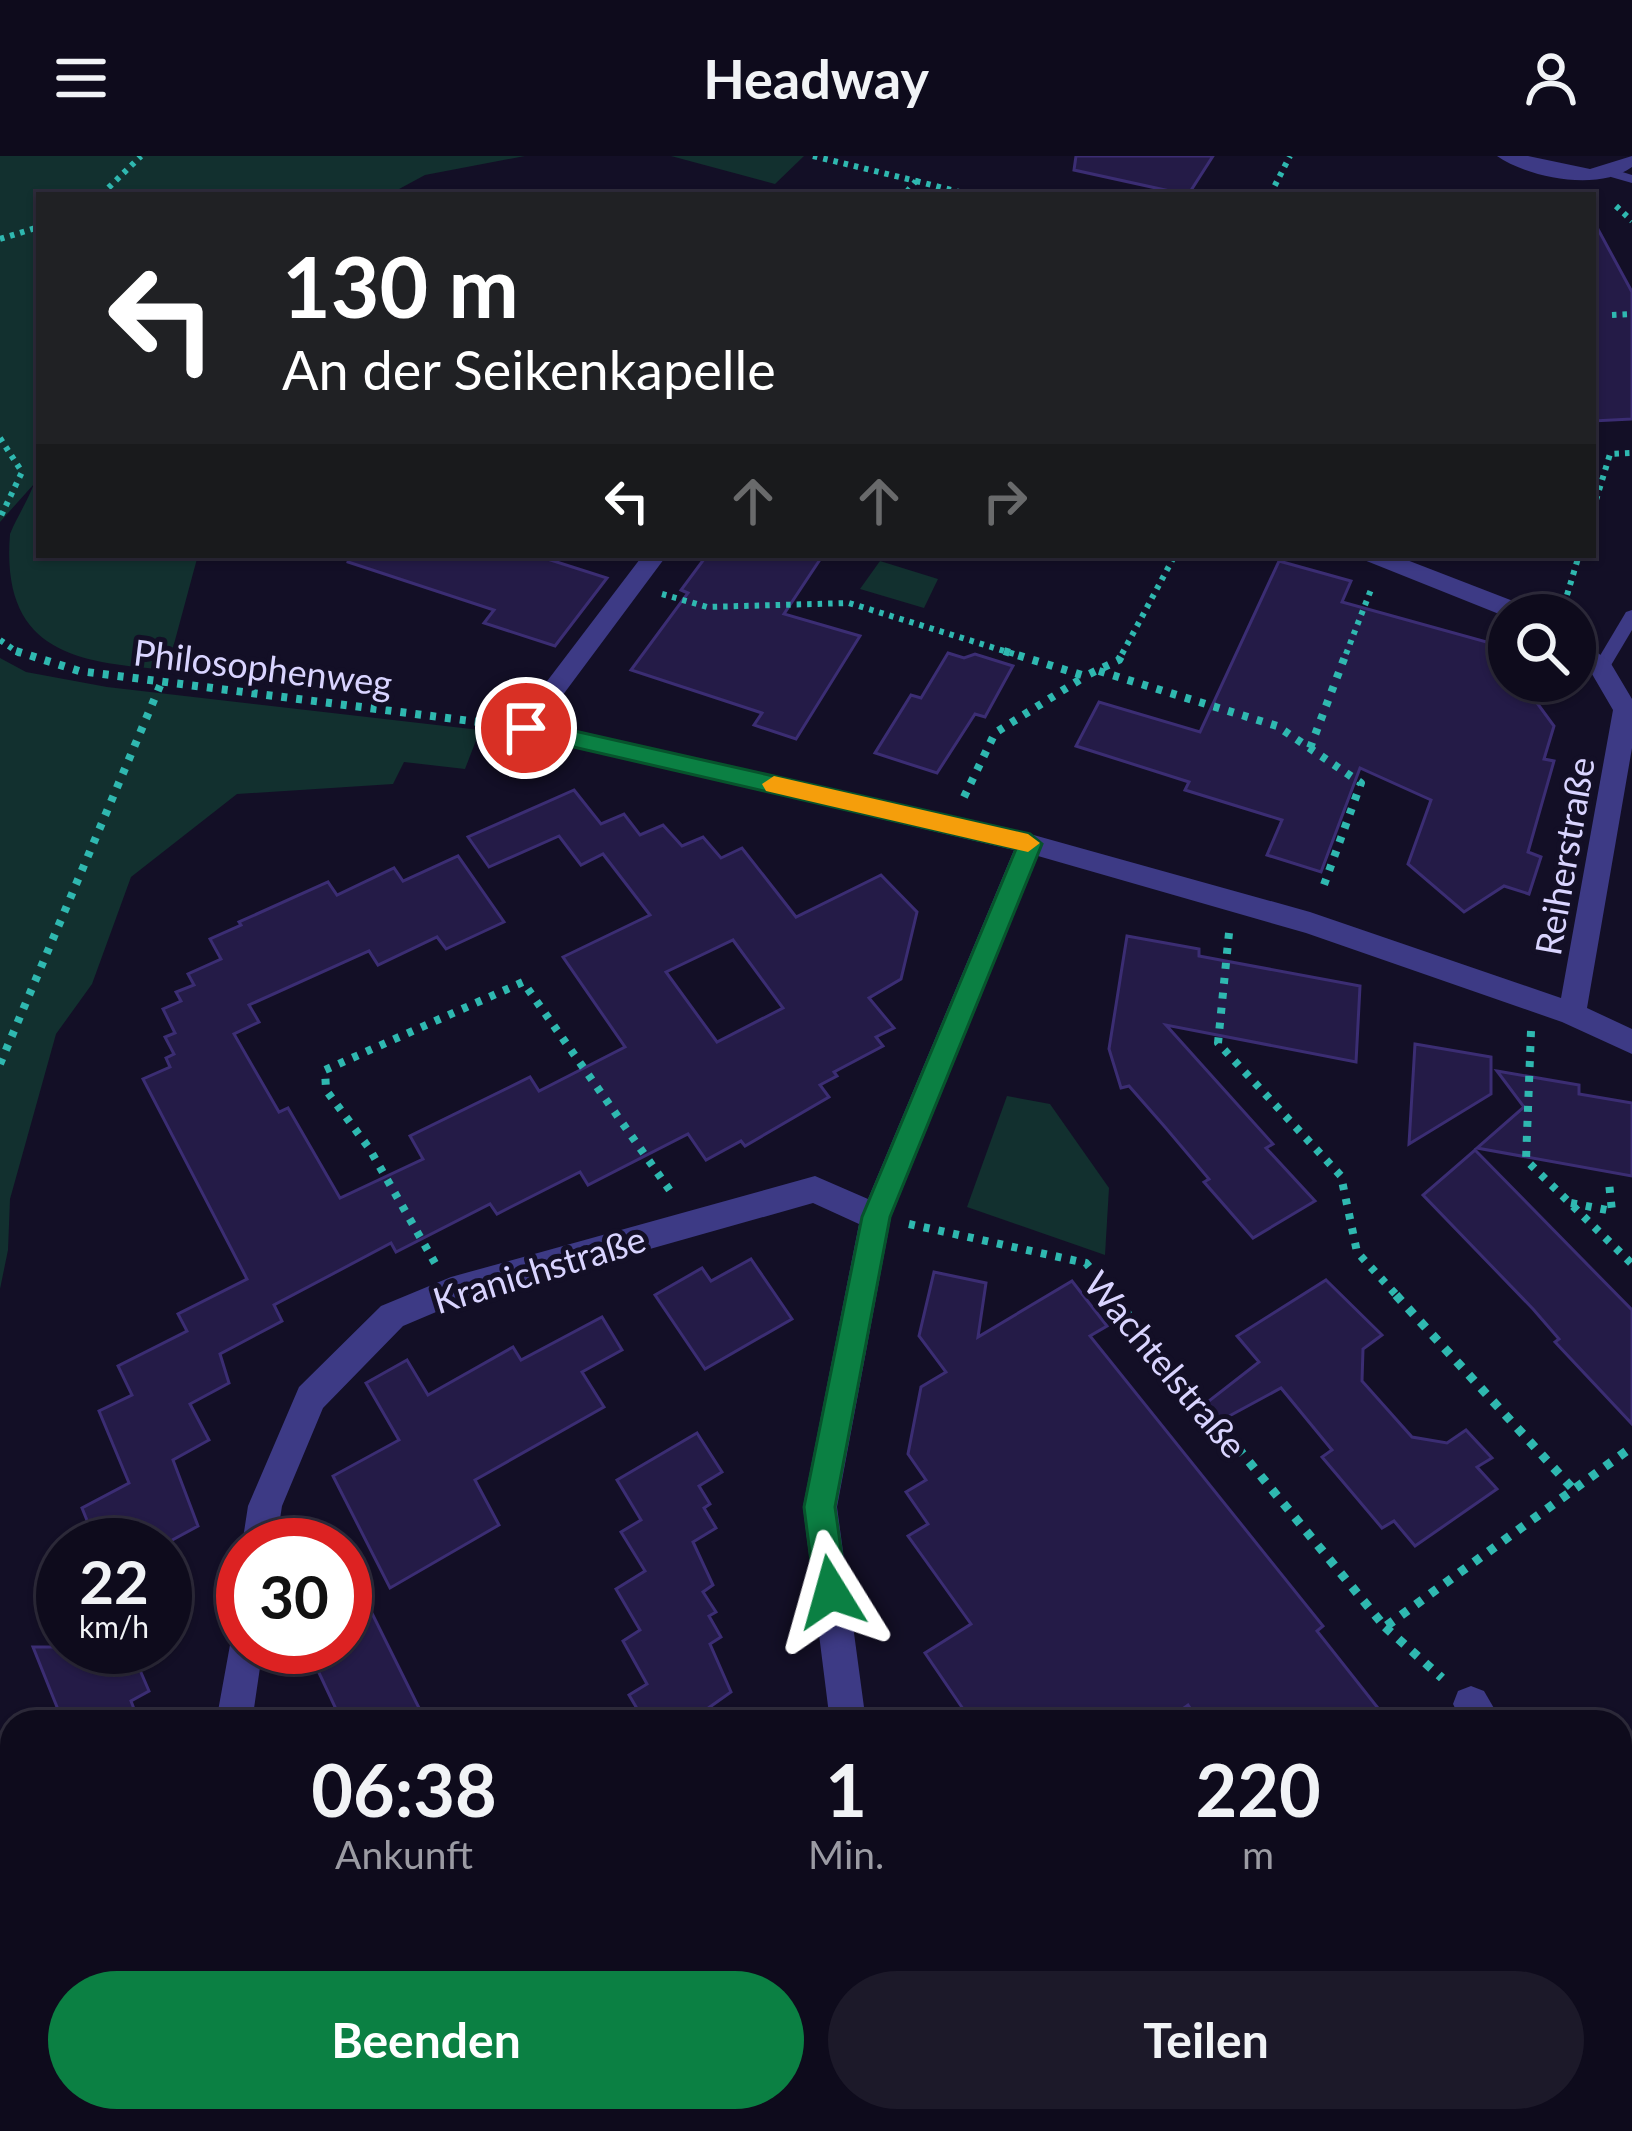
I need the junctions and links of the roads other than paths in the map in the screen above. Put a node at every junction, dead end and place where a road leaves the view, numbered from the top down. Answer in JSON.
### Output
{"nodes":[{"id":1,"x":1506,"y":156,"type":"edge"},
{"id":2,"x":1632,"y":157,"type":"edge"},
{"id":3,"x":1624,"y":177,"type":"edge"},
{"id":4,"x":653,"y":558,"type":"edge"},
{"id":5,"x":1380,"y":558,"type":"edge"},
{"id":6,"x":1488,"y":600,"type":"edge"},
{"id":7,"x":1632,"y":616,"type":"edge"},
{"id":8,"x":1596,"y":663,"type":"edge"},
{"id":9,"x":1601,"y":668,"type":"junction"},
{"id":10,"x":1629,"y":711,"type":"edge"},
{"id":11,"x":1625,"y":767,"type":"edge"},
{"id":12,"x":1030,"y":844,"type":"junction"},
{"id":13,"x":1572,"y":1014,"type":"junction"},
{"id":14,"x":1632,"y":1042,"type":"edge"},
{"id":15,"x":876,"y":1217,"type":"junction"},
{"id":16,"x":263,"y":1518,"type":"edge"},
{"id":17,"x":241,"y":1674,"type":"edge"},
{"id":18,"x":236,"y":1710,"type":"edge"},
{"id":19,"x":846,"y":1710,"type":"edge"}],
"edges":[{"from":1,"to":3,"type":"street"},
{"from":2,"to":3,"type":"street"},
{"from":4,"to":12,"type":"street"},
{"from":5,"to":6,"type":"street"},
{"from":7,"to":9,"type":"lane"},
{"from":8,"to":9,"type":"street","name":"Reiherstraße"},
{"from":9,"to":10,"type":"street","name":"Reiherstraße"},
{"from":10,"to":11,"type":"street","name":"Reiherstraße"},
{"from":11,"to":13,"type":"street","name":"Reiherstraße"},
{"from":12,"to":13,"type":"street"},
{"from":12,"to":15,"type":"street"},
{"from":13,"to":14,"type":"street"},
{"from":15,"to":16,"type":"street","name":"Kranichstraße"},
{"from":15,"to":19,"type":"street"},
{"from":17,"to":18,"type":"street"}]}
